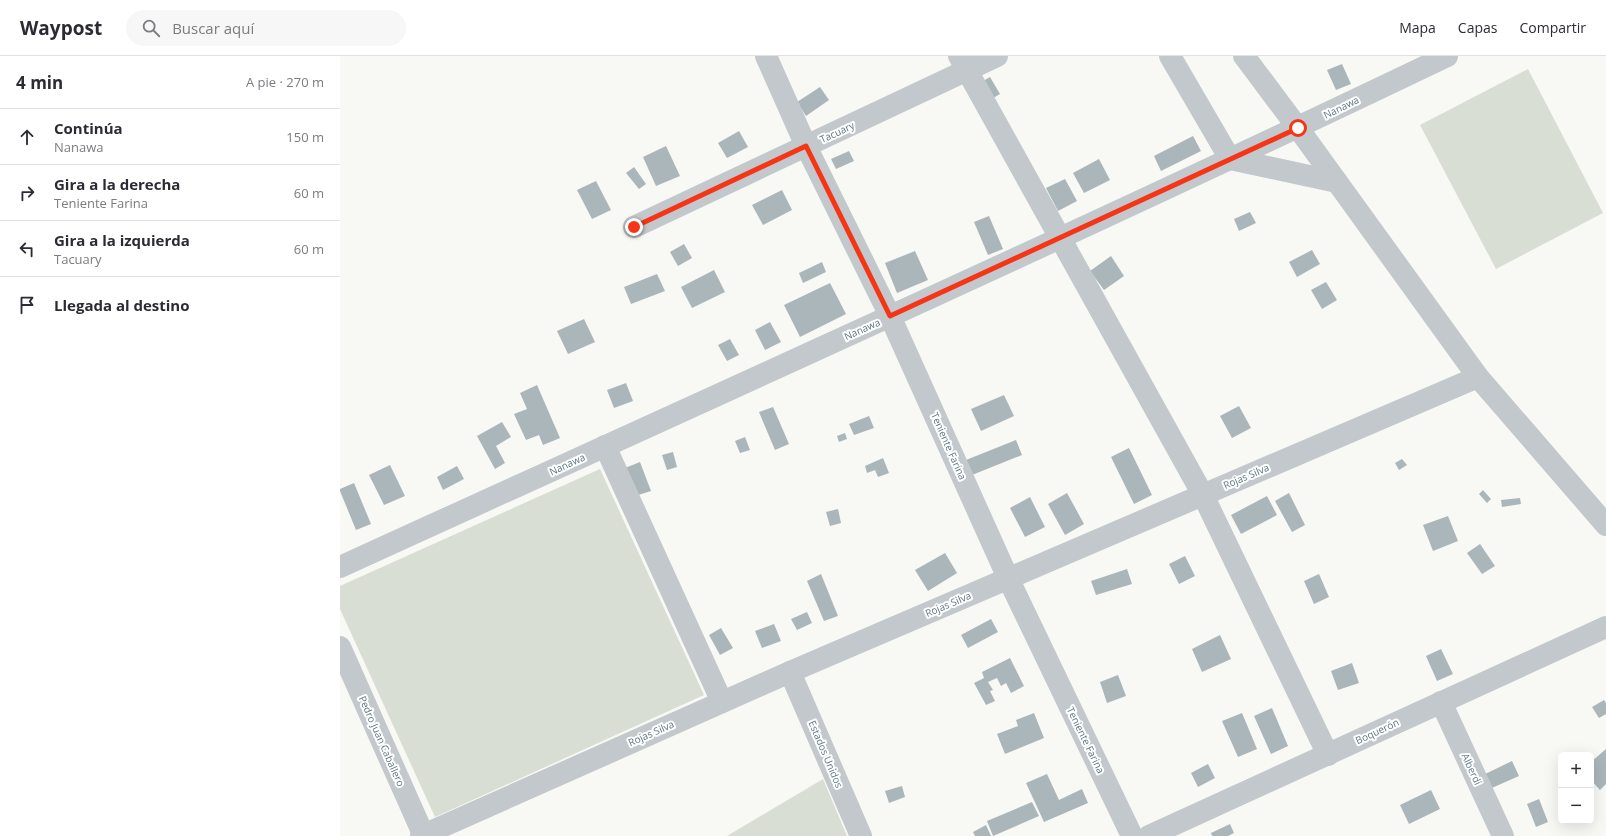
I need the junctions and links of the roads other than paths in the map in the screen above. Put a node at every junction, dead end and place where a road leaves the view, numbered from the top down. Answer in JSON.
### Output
{"nodes":[{"id":1,"x":766,"y":56,"type":"edge"},
{"id":2,"x":997,"y":56,"type":"edge"},
{"id":3,"x":1170,"y":56,"type":"edge"},
{"id":4,"x":1244,"y":56,"type":"edge"},
{"id":5,"x":1447,"y":56,"type":"edge"},
{"id":6,"x":963,"y":64,"type":"edge"},
{"id":7,"x":1298,"y":128,"type":"junction"},
{"id":8,"x":806,"y":146,"type":"junction"},
{"id":9,"x":1230,"y":159,"type":"junction"},
{"id":10,"x":1337,"y":182,"type":"junction"},
{"id":11,"x":634,"y":227,"type":"dead end"},
{"id":12,"x":1060,"y":239,"type":"junction"},
{"id":13,"x":890,"y":316,"type":"junction"},
{"id":14,"x":1478,"y":377,"type":"junction"},
{"id":15,"x":605,"y":446,"type":"junction"},
{"id":16,"x":1203,"y":495,"type":"junction"},
{"id":17,"x":1606,"y":525,"type":"edge"},
{"id":18,"x":340,"y":567,"type":"edge"},
{"id":19,"x":1008,"y":578,"type":"junction"},
{"id":20,"x":1606,"y":627,"type":"edge"},
{"id":21,"x":340,"y":647,"type":"edge"},
{"id":22,"x":790,"y":672,"type":"junction"},
{"id":23,"x":722,"y":702,"type":"junction"},
{"id":24,"x":1441,"y":702,"type":"junction"},
{"id":25,"x":1328,"y":755,"type":"junction"},
{"id":26,"x":423,"y":836,"type":"edge"},
{"id":27,"x":861,"y":836,"type":"edge"},
{"id":28,"x":1132,"y":836,"type":"edge"},
{"id":29,"x":1149,"y":836,"type":"edge"},
{"id":30,"x":1503,"y":836,"type":"edge"}],
"edges":[{"from":1,"to":8,"type":"street","name":"Teniente Farina"},
{"from":2,"to":6,"type":"street","name":"Tacuary"},
{"from":3,"to":9,"type":"street"},
{"from":4,"to":7,"type":"street"},
{"from":5,"to":7,"type":"street","name":"Nanawa"},
{"from":6,"to":8,"type":"street","name":"Tacuary"},
{"from":6,"to":12,"type":"street"},
{"from":7,"to":9,"type":"street","name":"Nanawa"},
{"from":7,"to":10,"type":"street"},
{"from":8,"to":11,"type":"street","name":"Tacuary"},
{"from":8,"to":13,"type":"street","name":"Teniente Farina"},
{"from":9,"to":10,"type":"street"},
{"from":9,"to":12,"type":"street","name":"Nanawa"},
{"from":10,"to":14,"type":"street"},
{"from":12,"to":13,"type":"street","name":"Nanawa"},
{"from":12,"to":16,"type":"street"},
{"from":13,"to":15,"type":"street","name":"Nanawa"},
{"from":13,"to":19,"type":"street","name":"Teniente Farina"},
{"from":14,"to":16,"type":"street","name":"Rojas Silva"},
{"from":14,"to":17,"type":"street"},
{"from":15,"to":18,"type":"street","name":"Nanawa"},
{"from":15,"to":23,"type":"street"},
{"from":16,"to":19,"type":"street","name":"Rojas Silva"},
{"from":16,"to":25,"type":"street"},
{"from":19,"to":22,"type":"street","name":"Rojas Silva"},
{"from":19,"to":28,"type":"street","name":"Teniente Farina"},
{"from":20,"to":24,"type":"street","name":"Boquerón"},
{"from":21,"to":26,"type":"street","name":"Pedro Juan Caballero"},
{"from":22,"to":23,"type":"street","name":"Rojas Silva"},
{"from":22,"to":27,"type":"street","name":"Estados Unidos"},
{"from":23,"to":26,"type":"street","name":"Rojas Silva"},
{"from":24,"to":25,"type":"street","name":"Boquerón"},
{"from":24,"to":30,"type":"street","name":"Alberdi"},
{"from":25,"to":29,"type":"street","name":"Boquerón"}]}
